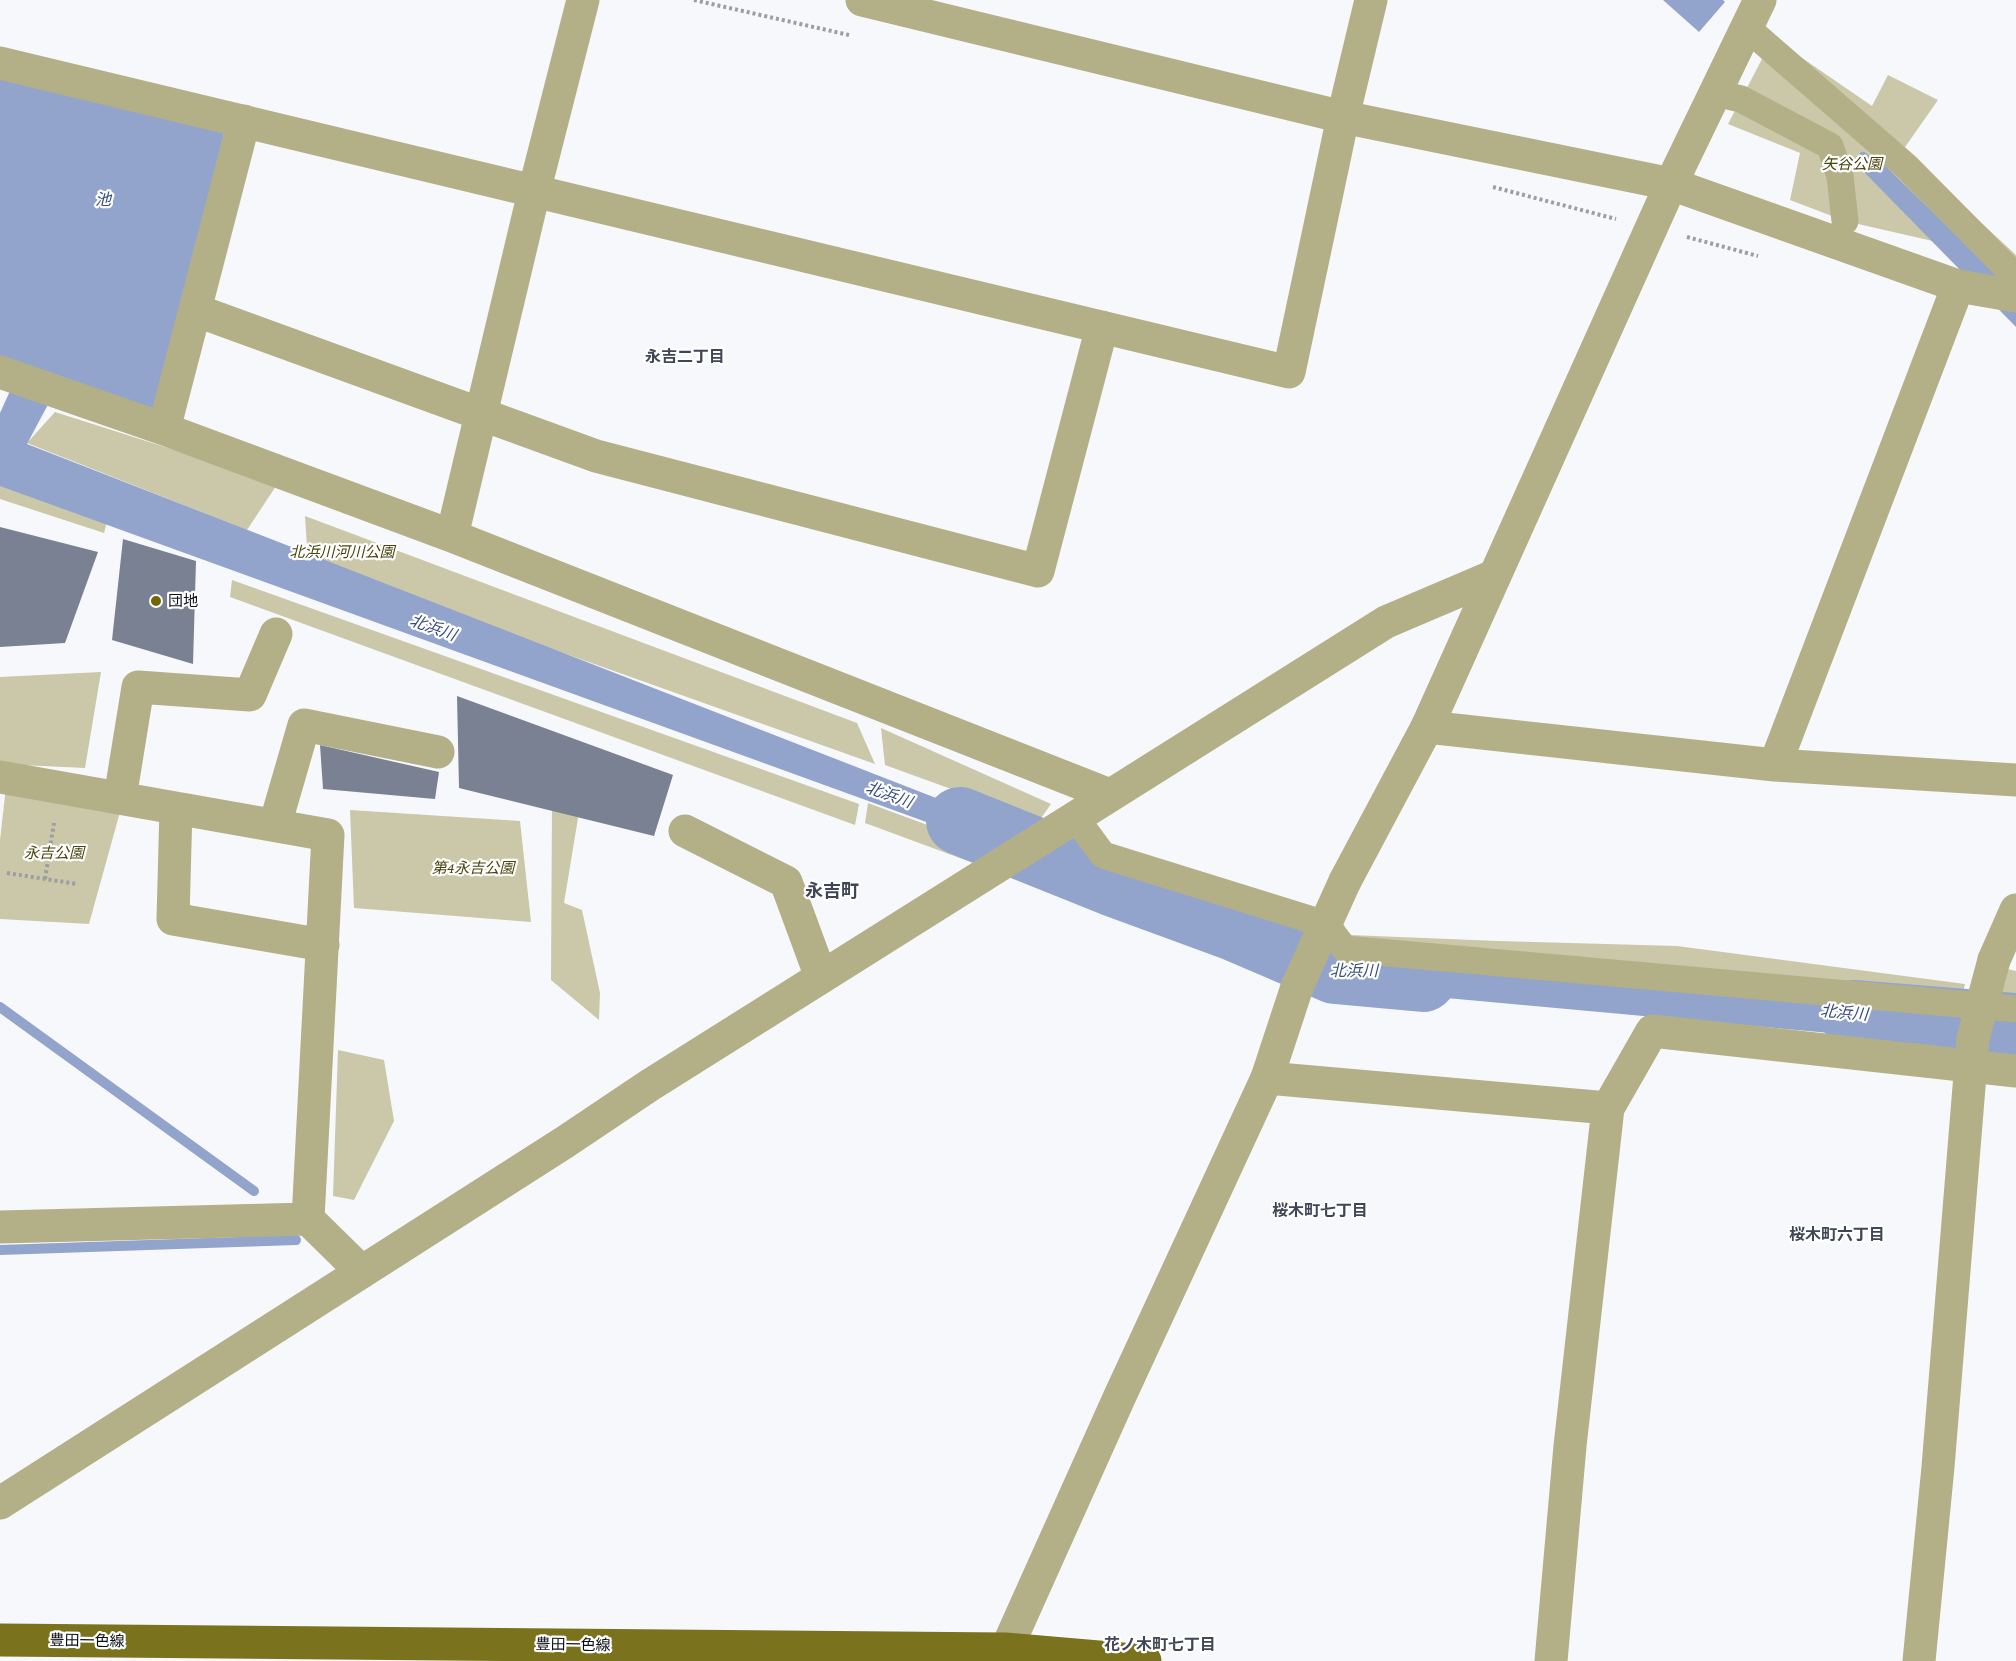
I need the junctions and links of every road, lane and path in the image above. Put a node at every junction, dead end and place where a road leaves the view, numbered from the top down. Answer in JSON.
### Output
{"nodes":[{"id":1,"x":583,"y":0,"type":"edge"},
{"id":2,"x":862,"y":0,"type":"edge"},
{"id":3,"x":1371,"y":0,"type":"edge"},
{"id":4,"x":1753,"y":14,"type":"edge"},
{"id":5,"x":0,"y":63,"type":"edge"},
{"id":6,"x":1715,"y":93,"type":"junction"},
{"id":7,"x":1343,"y":117,"type":"junction"},
{"id":8,"x":244,"y":121,"type":"junction"},
{"id":9,"x":1671,"y":184,"type":"junction"},
{"id":10,"x":534,"y":192,"type":"junction"},
{"id":11,"x":1845,"y":221,"type":"dead end"},
{"id":12,"x":2015,"y":276,"type":"edge"},
{"id":13,"x":1960,"y":287,"type":"junction"},
{"id":14,"x":2016,"y":296,"type":"edge"},
{"id":15,"x":195,"y":310,"type":"junction"},
{"id":16,"x":1102,"y":327,"type":"junction"},
{"id":17,"x":0,"y":372,"type":"edge"},
{"id":18,"x":481,"y":414,"type":"junction"},
{"id":19,"x":164,"y":429,"type":"junction"},
{"id":20,"x":452,"y":536,"type":"junction"},
{"id":21,"x":1494,"y":576,"type":"junction"},
{"id":22,"x":276,"y":634,"type":"dead end"},
{"id":23,"x":1427,"y":727,"type":"junction"},
{"id":24,"x":438,"y":753,"type":"dead end"},
{"id":25,"x":1774,"y":765,"type":"junction"},
{"id":26,"x":0,"y":777,"type":"edge"},
{"id":27,"x":2016,"y":780,"type":"edge"},
{"id":28,"x":1110,"y":795,"type":"junction"},
{"id":29,"x":120,"y":798,"type":"junction"},
{"id":30,"x":176,"y":808,"type":"junction"},
{"id":31,"x":55,"y":821,"type":"dead end"},
{"id":32,"x":1070,"y":821,"type":"junction"},
{"id":33,"x":275,"y":825,"type":"junction"},
{"id":34,"x":685,"y":831,"type":"dead end"},
{"id":35,"x":7,"y":873,"type":"dead end"},
{"id":36,"x":45,"y":879,"type":"junction"},
{"id":37,"x":77,"y":884,"type":"dead end"},
{"id":38,"x":2016,"y":910,"type":"edge"},
{"id":39,"x":1325,"y":924,"type":"junction"},
{"id":40,"x":323,"y":945,"type":"junction"},
{"id":41,"x":821,"y":977,"type":"junction"},
{"id":42,"x":2016,"y":1009,"type":"edge"},
{"id":43,"x":1971,"y":1052,"type":"junction"},
{"id":44,"x":2016,"y":1071,"type":"edge"},
{"id":45,"x":1267,"y":1078,"type":"junction"},
{"id":46,"x":1608,"y":1108,"type":"junction"},
{"id":47,"x":308,"y":1219,"type":"junction"},
{"id":48,"x":0,"y":1227,"type":"edge"},
{"id":49,"x":362,"y":1272,"type":"junction"},
{"id":50,"x":0,"y":1503,"type":"edge"},
{"id":51,"x":0,"y":1640,"type":"edge"},
{"id":52,"x":1003,"y":1655,"type":"edge"},
{"id":53,"x":1145,"y":1661,"type":"edge"},
{"id":54,"x":1551,"y":1661,"type":"edge"},
{"id":55,"x":1918,"y":1661,"type":"edge"}],
"edges":[{"from":1,"to":10,"type":"street"},
{"from":2,"to":7,"type":"street"},
{"from":3,"to":7,"type":"street"},
{"from":4,"to":6,"type":"street"},
{"from":4,"to":12,"type":"street"},
{"from":5,"to":8,"type":"street"},
{"from":6,"to":9,"type":"street"},
{"from":6,"to":11,"type":"street"},
{"from":7,"to":9,"type":"street"},
{"from":7,"to":16,"type":"street"},
{"from":8,"to":10,"type":"street"},
{"from":8,"to":15,"type":"street"},
{"from":9,"to":13,"type":"street"},
{"from":9,"to":21,"type":"street"},
{"from":10,"to":16,"type":"street"},
{"from":10,"to":18,"type":"street"},
{"from":13,"to":14,"type":"street"},
{"from":13,"to":25,"type":"street"},
{"from":15,"to":18,"type":"street"},
{"from":15,"to":19,"type":"street"},
{"from":16,"to":18,"type":"street"},
{"from":17,"to":19,"type":"street"},
{"from":18,"to":20,"type":"street"},
{"from":19,"to":20,"type":"street"},
{"from":20,"to":28,"type":"street"},
{"from":21,"to":23,"type":"street"},
{"from":21,"to":28,"type":"street"},
{"from":22,"to":29,"type":"street"},
{"from":23,"to":25,"type":"street"},
{"from":23,"to":39,"type":"street","bridge":true},
{"from":24,"to":33,"type":"street"},
{"from":25,"to":27,"type":"street"},
{"from":26,"to":29,"type":"street"},
{"from":28,"to":32,"type":"street"},
{"from":29,"to":30,"type":"street"},
{"from":30,"to":33,"type":"street"},
{"from":30,"to":40,"type":"street"},
{"from":31,"to":36,"type":"path"},
{"from":32,"to":39,"type":"street"},
{"from":32,"to":41,"type":"street"},
{"from":33,"to":40,"type":"street"},
{"from":34,"to":41,"type":"street"},
{"from":35,"to":36,"type":"path"},
{"from":36,"to":37,"type":"path"},
{"from":38,"to":43,"type":"street","bridge":true},
{"from":39,"to":42,"type":"street"},
{"from":39,"to":45,"type":"street","bridge":true},
{"from":40,"to":47,"type":"street"},
{"from":41,"to":49,"type":"street"},
{"from":43,"to":44,"type":"street"},
{"from":43,"to":46,"type":"street"},
{"from":43,"to":55,"type":"street"},
{"from":45,"to":46,"type":"street"},
{"from":45,"to":52,"type":"street"},
{"from":46,"to":54,"type":"street"},
{"from":47,"to":48,"type":"street"},
{"from":47,"to":49,"type":"street"},
{"from":49,"to":50,"type":"street"},
{"from":51,"to":52,"type":"main road","name":"豊田一色線"},
{"from":52,"to":53,"type":"main road","name":"豊田一色線"}]}
